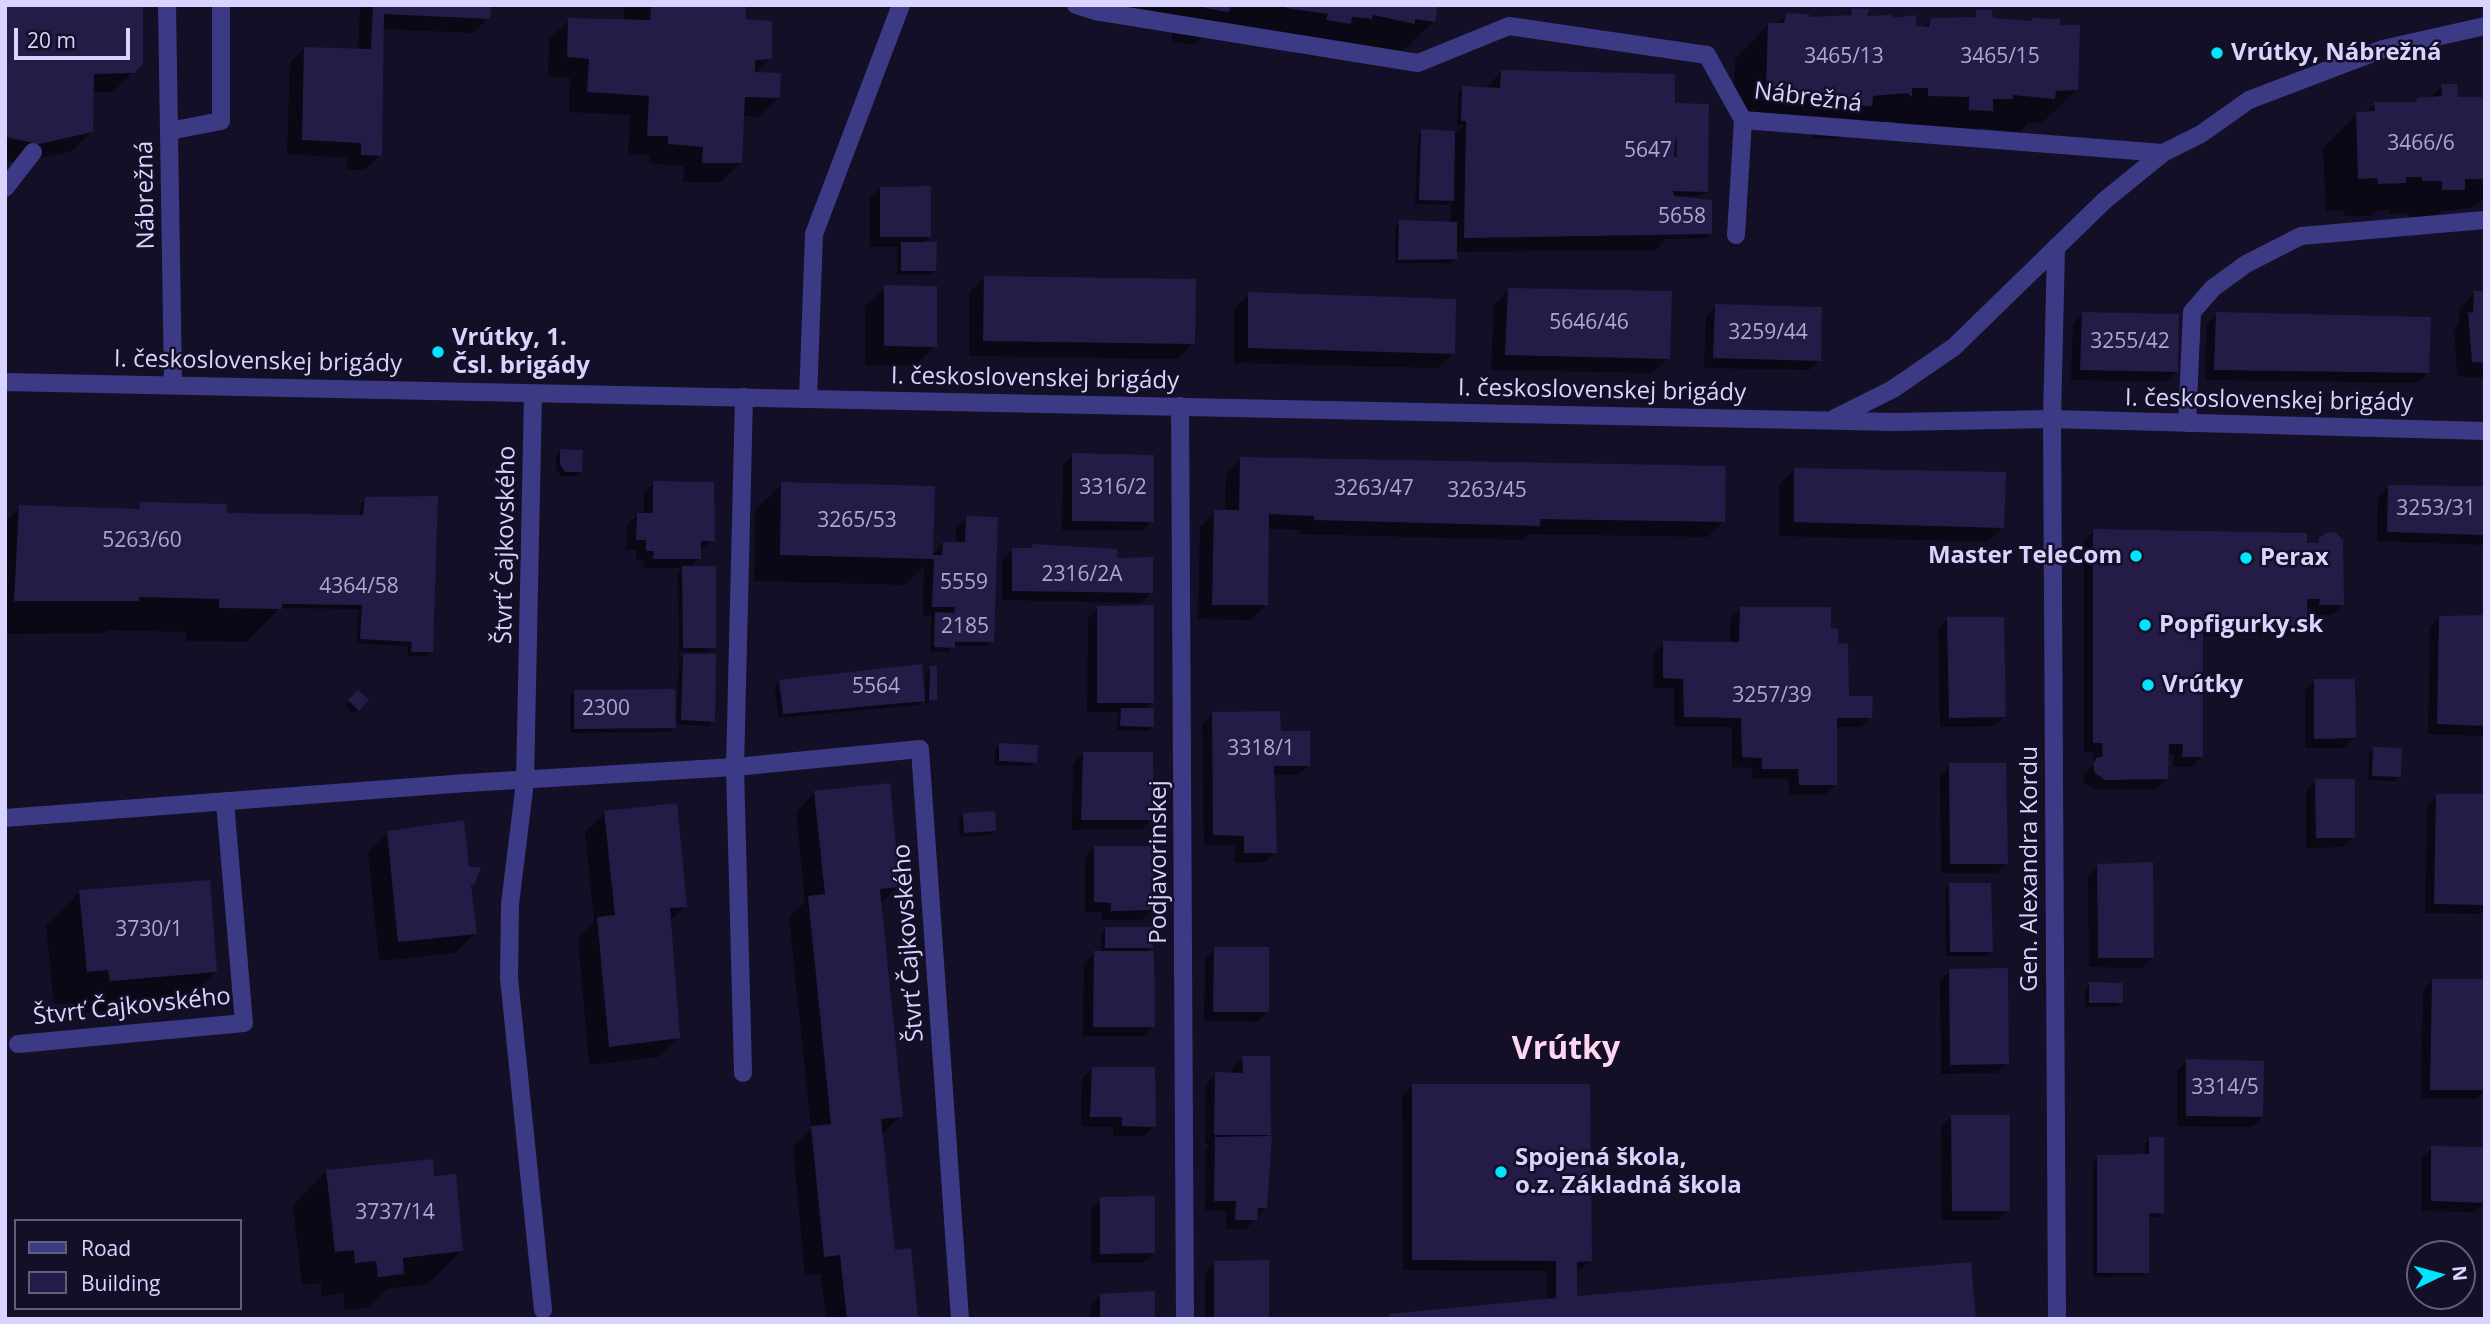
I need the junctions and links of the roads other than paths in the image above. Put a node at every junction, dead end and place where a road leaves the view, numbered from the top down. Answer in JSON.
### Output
{"nodes":[{"id":1,"x":167,"y":5,"type":"edge"},
{"id":2,"x":221,"y":5,"type":"edge"},
{"id":3,"x":901,"y":5,"type":"edge"},
{"id":4,"x":1076,"y":5,"type":"edge"},
{"id":5,"x":2485,"y":26,"type":"edge"},
{"id":6,"x":1743,"y":120,"type":"junction"},
{"id":7,"x":169,"y":131,"type":"junction"},
{"id":8,"x":33,"y":152,"type":"dead end"},
{"id":9,"x":2163,"y":153,"type":"junction"},
{"id":10,"x":5,"y":188,"type":"edge"},
{"id":11,"x":2485,"y":220,"type":"edge"},
{"id":12,"x":1735,"y":235,"type":"dead end"},
{"id":13,"x":2056,"y":247,"type":"junction"},
{"id":14,"x":11,"y":382,"type":"edge"},
{"id":15,"x":173,"y":384,"type":"junction"},
{"id":16,"x":533,"y":394,"type":"junction"},
{"id":17,"x":744,"y":397,"type":"junction"},
{"id":18,"x":808,"y":398,"type":"junction"},
{"id":19,"x":1180,"y":406,"type":"junction"},
{"id":20,"x":2052,"y":419,"type":"junction"},
{"id":21,"x":1831,"y":420,"type":"junction"},
{"id":22,"x":2187,"y":424,"type":"junction"},
{"id":23,"x":2485,"y":430,"type":"edge"},
{"id":24,"x":735,"y":767,"type":"junction"},
{"id":25,"x":525,"y":782,"type":"junction"},
{"id":26,"x":225,"y":802,"type":"junction"},
{"id":27,"x":5,"y":818,"type":"edge"},
{"id":28,"x":18,"y":1044,"type":"dead end"},
{"id":29,"x":743,"y":1073,"type":"dead end"},
{"id":30,"x":543,"y":1310,"type":"dead end"},
{"id":31,"x":960,"y":1319,"type":"edge"},
{"id":32,"x":1185,"y":1319,"type":"edge"},
{"id":33,"x":2057,"y":1319,"type":"edge"}],
"edges":[{"from":1,"to":7,"type":"street","name":"Nábrežná"},
{"from":2,"to":7,"type":"street"},
{"from":3,"to":18,"type":"street"},
{"from":4,"to":6,"type":"street","name":"Nábrežná"},
{"from":5,"to":9,"type":"street"},
{"from":6,"to":9,"type":"street","name":"Nábrežná"},
{"from":6,"to":12,"type":"street"},
{"from":7,"to":15,"type":"street","name":"Nábrežná"},
{"from":8,"to":10,"type":"street"},
{"from":9,"to":13,"type":"street"},
{"from":11,"to":22,"type":"street"},
{"from":13,"to":20,"type":"street"},
{"from":13,"to":21,"type":"street"},
{"from":14,"to":15,"type":"street","name":"I. československej brigády"},
{"from":15,"to":16,"type":"street","name":"I. československej brigády"},
{"from":16,"to":17,"type":"street","name":"I. československej brigády"},
{"from":16,"to":25,"type":"street","name":"Štvrť Čajkovského"},
{"from":17,"to":18,"type":"street","name":"I. československej brigády"},
{"from":17,"to":24,"type":"street"},
{"from":18,"to":19,"type":"street","name":"I. československej brigády"},
{"from":19,"to":21,"type":"street","name":"I. československej brigády"},
{"from":19,"to":32,"type":"street","name":"Podjavorinskej"},
{"from":20,"to":21,"type":"street","name":"I. československej brigády"},
{"from":20,"to":22,"type":"street","name":"I. československej brigády"},
{"from":20,"to":33,"type":"street","name":"Gen. Alexandra Kordu"},
{"from":22,"to":23,"type":"street","name":"I. československej brigády"},
{"from":24,"to":25,"type":"street","name":"Štvrť Čajkovského"},
{"from":24,"to":29,"type":"street"},
{"from":24,"to":31,"type":"street","name":"Štvrť Čajkovského"},
{"from":25,"to":26,"type":"street","name":"Štvrť Čajkovského"},
{"from":25,"to":30,"type":"street","name":"Štvrť Čajkovského"},
{"from":26,"to":27,"type":"street","name":"Štvrť Čajkovského"},
{"from":26,"to":28,"type":"street","name":"Štvrť Čajkovského"}]}
